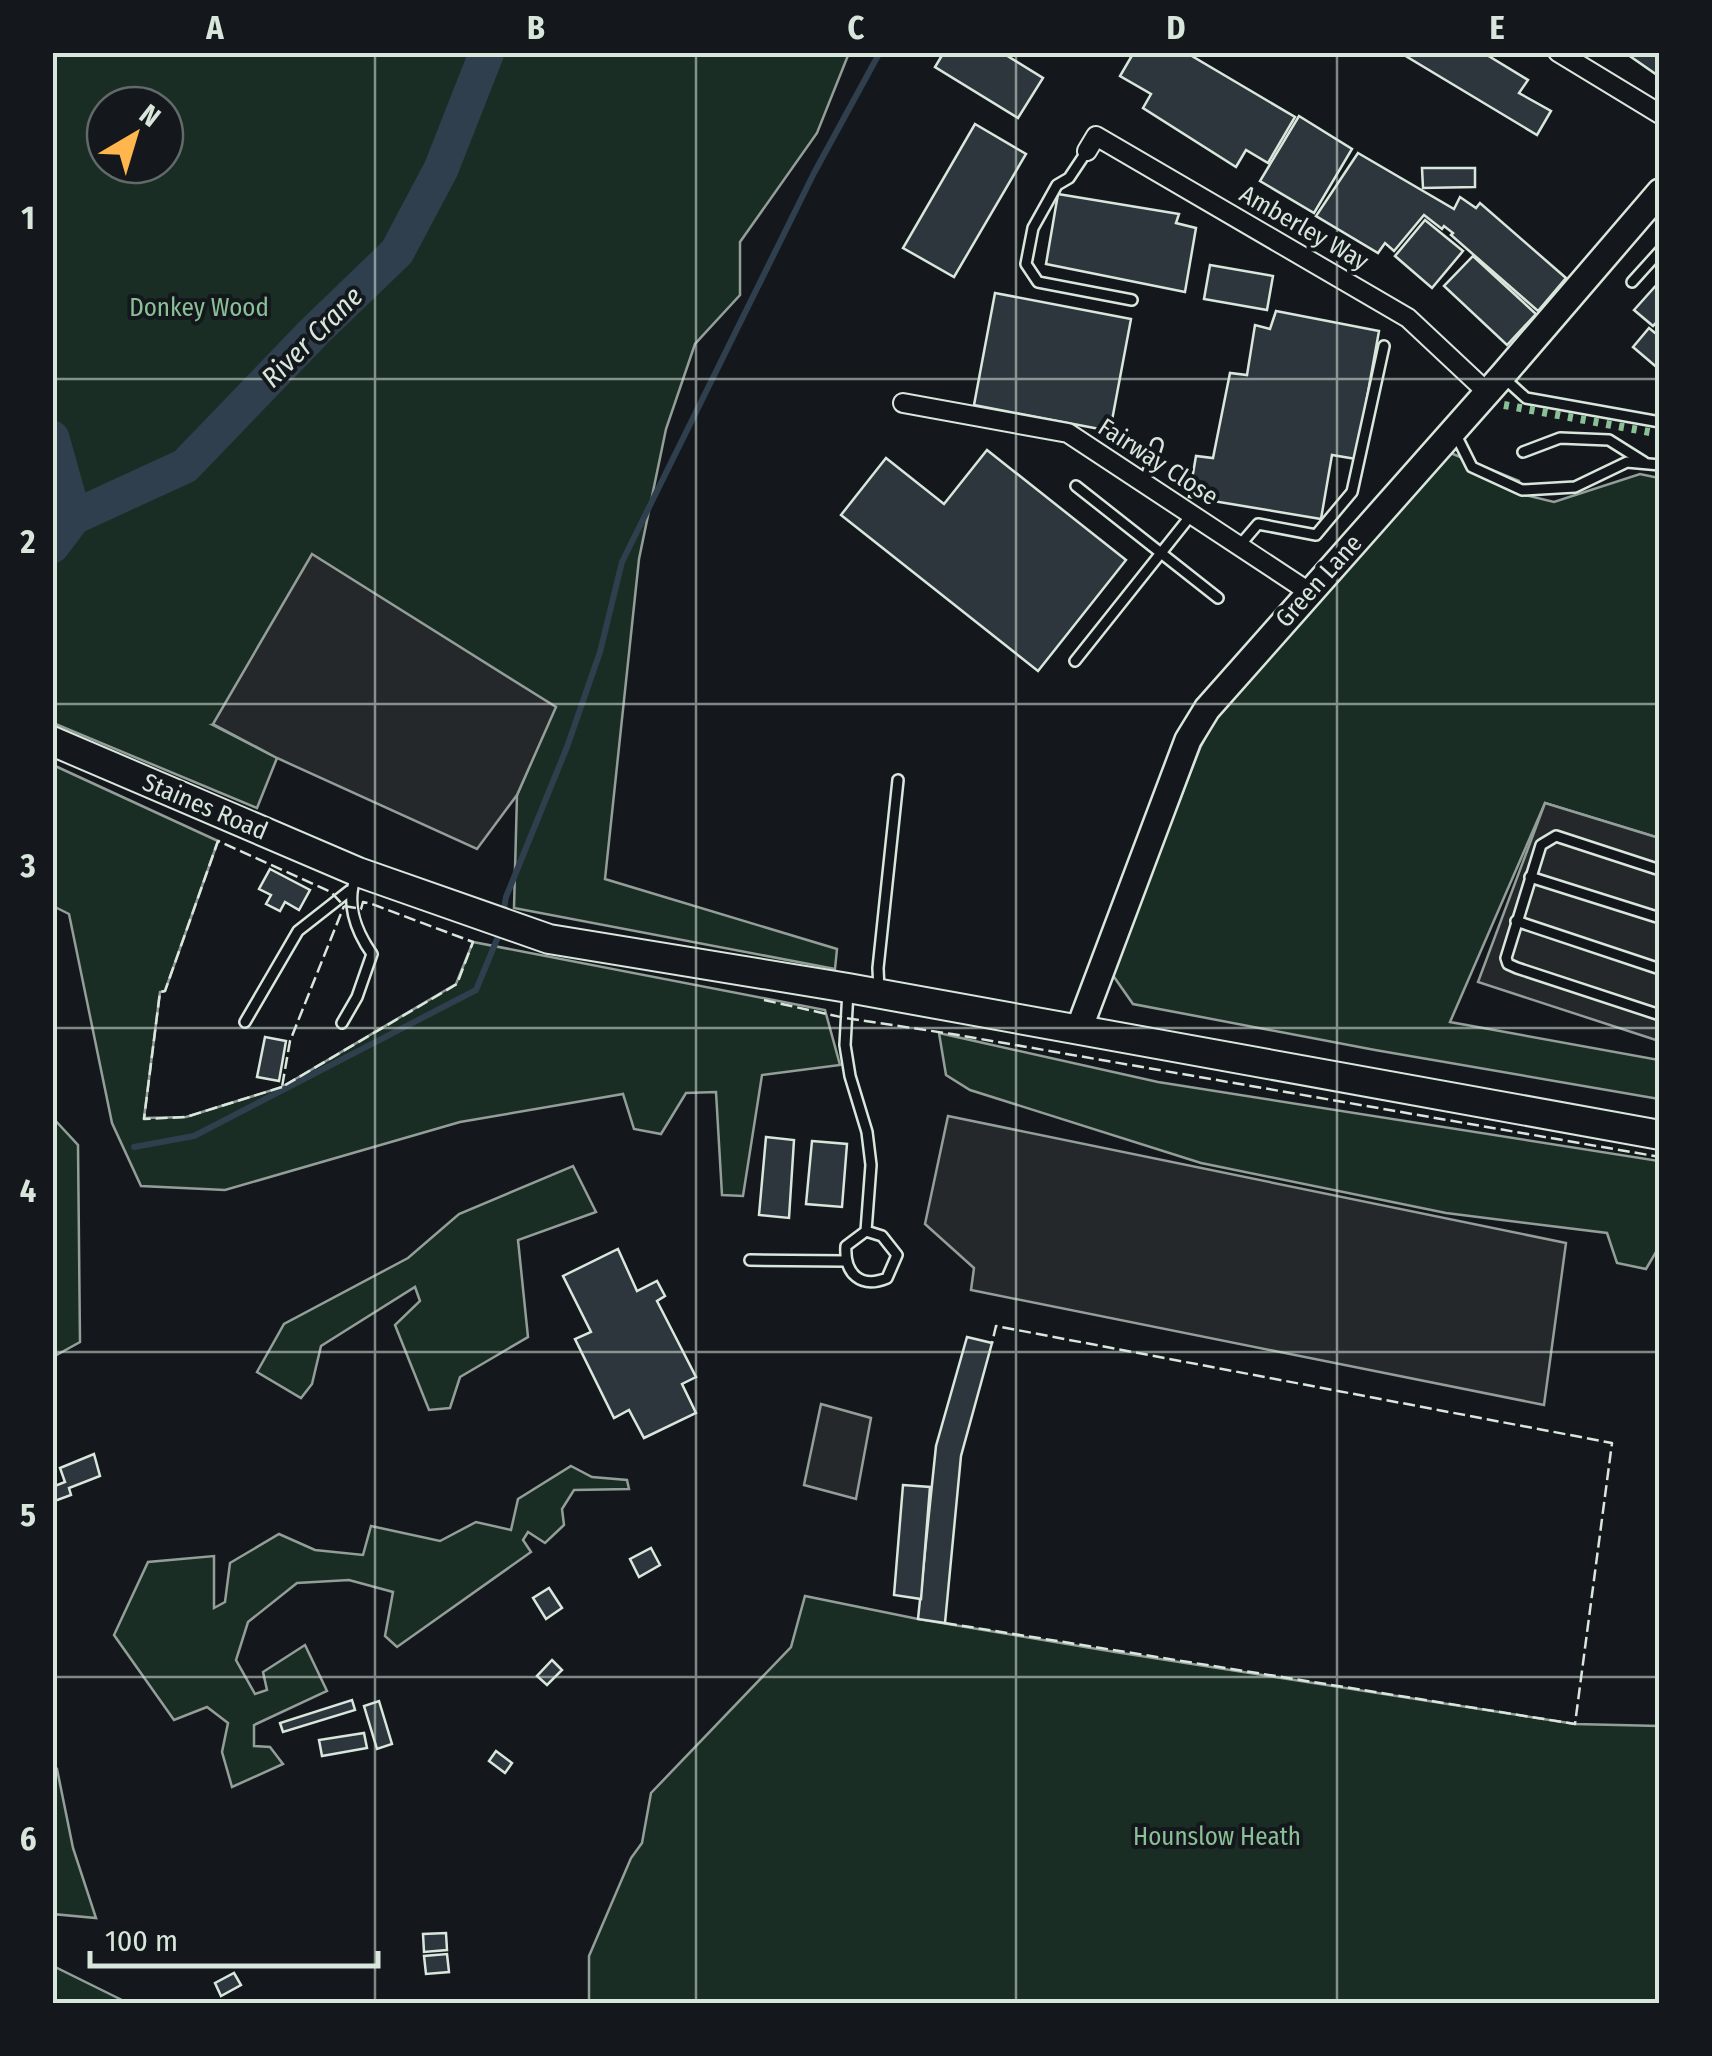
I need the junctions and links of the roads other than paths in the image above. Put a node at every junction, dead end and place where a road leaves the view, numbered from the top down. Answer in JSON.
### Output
{"nodes":[{"id":1,"x":1558,"y":52,"type":"edge"},
{"id":2,"x":1660,"y":114,"type":"edge"},
{"id":3,"x":1086,"y":152,"type":"joint"},
{"id":4,"x":1660,"y":192,"type":"edge"},
{"id":5,"x":1660,"y":251,"type":"edge"},
{"id":6,"x":1632,"y":282,"type":"dead end"},
{"id":7,"x":1132,"y":300,"type":"dead end"},
{"id":8,"x":1384,"y":346,"type":"dead end"},
{"id":9,"x":1495,"y":384,"type":"junction"},
{"id":10,"x":903,"y":403,"type":"dead end"},
{"id":11,"x":1660,"y":422,"type":"edge"},
{"id":12,"x":1454,"y":430,"type":"junction"},
{"id":13,"x":1158,"y":444,"type":"dead end"},
{"id":14,"x":1523,"y":452,"type":"dead end"},
{"id":15,"x":1646,"y":464,"type":"junction"},
{"id":16,"x":1660,"y":465,"type":"edge"},
{"id":17,"x":1144,"y":484,"type":"junction"},
{"id":18,"x":1076,"y":486,"type":"dead end"},
{"id":19,"x":1192,"y":514,"type":"junction"},
{"id":20,"x":1240,"y":545,"type":"junction"},
{"id":21,"x":1161,"y":554,"type":"junction"},
{"id":22,"x":1309,"y":592,"type":"junction"},
{"id":23,"x":1218,"y":598,"type":"dead end"},
{"id":24,"x":1075,"y":661,"type":"dead end"},
{"id":25,"x":52,"y":741,"type":"edge"},
{"id":26,"x":898,"y":780,"type":"dead end"},
{"id":27,"x":1660,"y":870,"type":"edge"},
{"id":28,"x":1530,"y":877,"type":"junction"},
{"id":29,"x":353,"y":881,"type":"junction"},
{"id":30,"x":1660,"y":918,"type":"edge"},
{"id":31,"x":1516,"y":921,"type":"junction"},
{"id":32,"x":1660,"y":969,"type":"edge"},
{"id":33,"x":848,"y":988,"type":"junction"},
{"id":34,"x":880,"y":994,"type":"junction"},
{"id":35,"x":1660,"y":1015,"type":"edge"},
{"id":36,"x":245,"y":1022,"type":"dead end"},
{"id":37,"x":342,"y":1023,"type":"dead end"},
{"id":38,"x":1079,"y":1030,"type":"junction"},
{"id":39,"x":1660,"y":1135,"type":"edge"},
{"id":40,"x":866,"y":1231,"type":"junction"},
{"id":41,"x":750,"y":1260,"type":"dead end"},
{"id":42,"x":845,"y":1261,"type":"junction"}],
"edges":[{"from":1,"to":2,"type":"street"},
{"from":3,"to":7,"type":"lane"},
{"from":3,"to":9,"type":"street","name":"Amberley Way"},
{"from":4,"to":9,"type":"street","name":"Green Lane"},
{"from":5,"to":6,"type":"lane"},
{"from":8,"to":20,"type":"lane"},
{"from":9,"to":11,"type":"lane"},
{"from":9,"to":12,"type":"street","name":"Green Lane"},
{"from":10,"to":17,"type":"street","name":"Fairway Close"},
{"from":12,"to":15,"type":"lane"},
{"from":12,"to":22,"type":"street","name":"Green Lane"},
{"from":13,"to":17,"type":"lane"},
{"from":14,"to":15,"type":"lane"},
{"from":15,"to":16,"type":"lane"},
{"from":17,"to":19,"type":"street","name":"Fairway Close"},
{"from":18,"to":21,"type":"lane"},
{"from":19,"to":20,"type":"street","name":"Fairway Close"},
{"from":19,"to":21,"type":"lane"},
{"from":20,"to":22,"type":"street","name":"Fairway Close"},
{"from":21,"to":23,"type":"lane"},
{"from":21,"to":24,"type":"lane"},
{"from":22,"to":38,"type":"street","name":"Green Lane"},
{"from":25,"to":29,"type":"main road","name":"Staines Road"},
{"from":26,"to":34,"type":"lane"},
{"from":27,"to":28,"type":"lane"},
{"from":28,"to":30,"type":"lane"},
{"from":28,"to":31,"type":"lane"},
{"from":29,"to":33,"type":"main road","name":"Staines Road"},
{"from":29,"to":36,"type":"lane"},
{"from":29,"to":37,"type":"lane"},
{"from":31,"to":32,"type":"lane"},
{"from":31,"to":35,"type":"lane"},
{"from":33,"to":34,"type":"main road","name":"Staines Road"},
{"from":33,"to":40,"type":"lane"},
{"from":34,"to":38,"type":"main road","name":"Staines Road"},
{"from":38,"to":39,"type":"main road","name":"Staines Road"},
{"from":40,"to":42,"type":"lane"},
{"from":40,"to":42,"type":"lane"},
{"from":41,"to":42,"type":"lane"}]}
